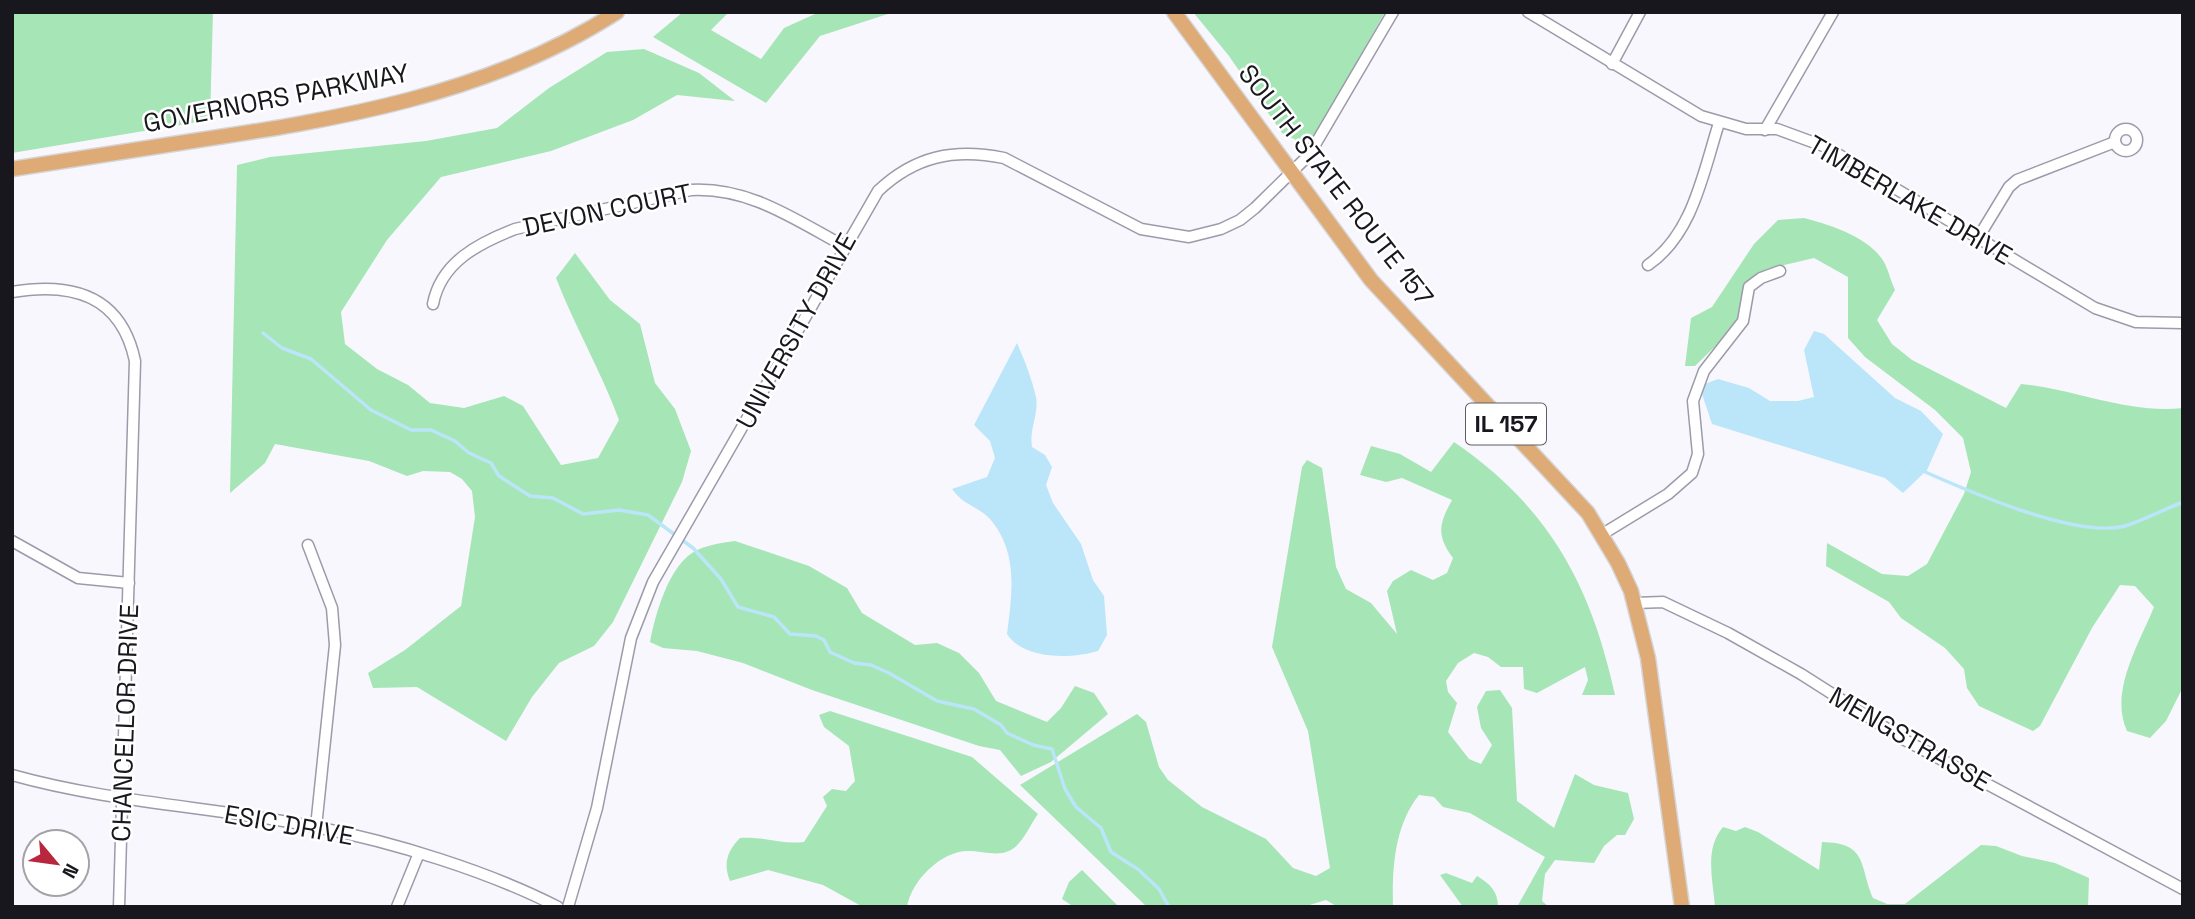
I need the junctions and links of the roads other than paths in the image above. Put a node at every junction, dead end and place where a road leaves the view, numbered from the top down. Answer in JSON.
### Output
{"nodes":[{"id":1,"x":617,"y":12,"type":"edge"},
{"id":2,"x":1174,"y":12,"type":"edge"},
{"id":3,"x":1393,"y":12,"type":"edge"},
{"id":4,"x":1528,"y":12,"type":"edge"},
{"id":5,"x":1640,"y":12,"type":"edge"},
{"id":6,"x":1833,"y":12,"type":"edge"},
{"id":7,"x":1612,"y":64,"type":"junction"},
{"id":8,"x":1718,"y":123,"type":"junction"},
{"id":9,"x":1765,"y":130,"type":"junction"},
{"id":10,"x":2115,"y":142,"type":"dead end"},
{"id":11,"x":12,"y":169,"type":"edge"},
{"id":12,"x":1289,"y":172,"type":"junction"},
{"id":13,"x":1978,"y":238,"type":"junction"},
{"id":14,"x":844,"y":246,"type":"junction"},
{"id":15,"x":1648,"y":265,"type":"dead end"},
{"id":16,"x":1780,"y":271,"type":"dead end"},
{"id":17,"x":12,"y":292,"type":"edge"},
{"id":18,"x":433,"y":304,"type":"dead end"},
{"id":19,"x":2183,"y":323,"type":"edge"},
{"id":20,"x":1601,"y":536,"type":"junction"},
{"id":21,"x":12,"y":541,"type":"edge"},
{"id":22,"x":308,"y":545,"type":"dead end"},
{"id":23,"x":129,"y":583,"type":"junction"},
{"id":24,"x":1635,"y":603,"type":"junction"},
{"id":25,"x":12,"y":775,"type":"edge"},
{"id":26,"x":124,"y":800,"type":"junction"},
{"id":27,"x":316,"y":827,"type":"junction"},
{"id":28,"x":419,"y":853,"type":"junction"},
{"id":29,"x":2183,"y":889,"type":"edge"},
{"id":30,"x":119,"y":907,"type":"edge"},
{"id":31,"x":397,"y":907,"type":"edge"},
{"id":32,"x":558,"y":907,"type":"edge"},
{"id":33,"x":568,"y":907,"type":"edge"},
{"id":34,"x":1682,"y":907,"type":"edge"}],
"edges":[{"from":1,"to":11,"type":"main road","name":"GOVERNORS PARKWAY"},
{"from":2,"to":12,"type":"main road","name":"SOUTH STATE ROUTE 157","number":"IL 157"},
{"from":3,"to":12,"type":"street","name":"UNIVERSITY DRIVE"},
{"from":4,"to":7,"type":"street","name":"TIMBERLAKE DRIVE"},
{"from":5,"to":7,"type":"street"},
{"from":6,"to":9,"type":"street"},
{"from":7,"to":8,"type":"street","name":"TIMBERLAKE DRIVE"},
{"from":8,"to":9,"type":"street","name":"TIMBERLAKE DRIVE"},
{"from":8,"to":15,"type":"street"},
{"from":9,"to":13,"type":"street","name":"TIMBERLAKE DRIVE"},
{"from":10,"to":13,"type":"street"},
{"from":12,"to":14,"type":"street","name":"UNIVERSITY DRIVE"},
{"from":12,"to":20,"type":"main road","name":"SOUTH STATE ROUTE 157","number":"IL 157"},
{"from":13,"to":19,"type":"street","name":"TIMBERLAKE DRIVE"},
{"from":14,"to":18,"type":"street","name":"DEVON COURT"},
{"from":14,"to":33,"type":"street","name":"UNIVERSITY DRIVE"},
{"from":16,"to":20,"type":"street"},
{"from":17,"to":23,"type":"street"},
{"from":20,"to":24,"type":"main road","name":"SOUTH STATE ROUTE 157","number":"IL 157"},
{"from":21,"to":23,"type":"street","name":"CHANCELLOR DRIVE"},
{"from":22,"to":27,"type":"street"},
{"from":23,"to":26,"type":"street","name":"CHANCELLOR DRIVE"},
{"from":24,"to":29,"type":"street","name":"MENGSTRASSE"},
{"from":24,"to":34,"type":"main road","name":"SOUTH STATE ROUTE 157","number":"IL 157"},
{"from":25,"to":26,"type":"street","name":"ESIC DRIVE"},
{"from":26,"to":27,"type":"street","name":"ESIC DRIVE"},
{"from":26,"to":30,"type":"street","name":"CHANCELLOR DRIVE"},
{"from":27,"to":28,"type":"street","name":"ESIC DRIVE"},
{"from":28,"to":31,"type":"street"},
{"from":28,"to":32,"type":"street","name":"ESIC DRIVE"}]}
